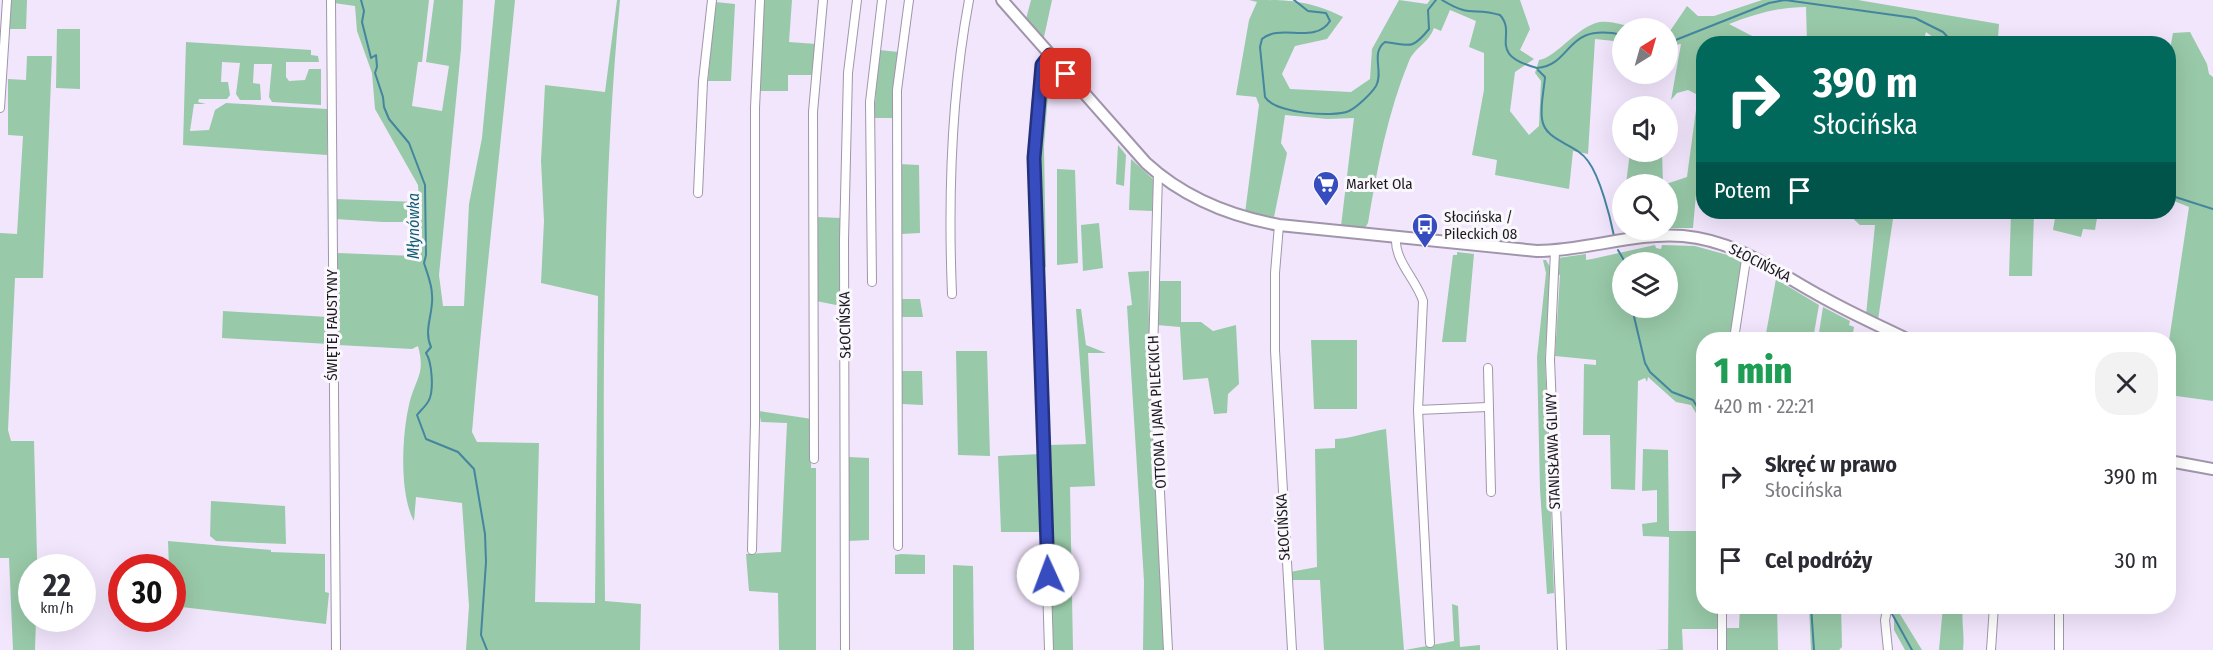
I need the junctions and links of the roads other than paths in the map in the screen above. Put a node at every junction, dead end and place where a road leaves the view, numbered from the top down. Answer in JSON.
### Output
{"nodes":[{"id":1,"x":7,"y":0,"type":"edge"},
{"id":2,"x":331,"y":0,"type":"edge"},
{"id":3,"x":711,"y":0,"type":"edge"},
{"id":4,"x":760,"y":0,"type":"edge"},
{"id":5,"x":823,"y":0,"type":"edge"},
{"id":6,"x":856,"y":0,"type":"edge"},
{"id":7,"x":882,"y":0,"type":"edge"},
{"id":8,"x":909,"y":0,"type":"edge"},
{"id":9,"x":969,"y":0,"type":"edge"},
{"id":10,"x":1002,"y":0,"type":"edge"},
{"id":11,"x":1050,"y":55,"type":"junction"},
{"id":12,"x":0,"y":108,"type":"edge"},
{"id":13,"x":1158,"y":174,"type":"junction"},
{"id":14,"x":698,"y":194,"type":"dead end"},
{"id":15,"x":1279,"y":225,"type":"junction"},
{"id":16,"x":1396,"y":237,"type":"junction"},
{"id":17,"x":1555,"y":251,"type":"junction"},
{"id":18,"x":1748,"y":253,"type":"junction"},
{"id":19,"x":872,"y":282,"type":"dead end"},
{"id":20,"x":952,"y":294,"type":"dead end"},
{"id":21,"x":1735,"y":332,"type":"edge"},
{"id":22,"x":1893,"y":332,"type":"edge"},
{"id":23,"x":1488,"y":368,"type":"dead end"},
{"id":24,"x":1487,"y":407,"type":"junction"},
{"id":25,"x":1418,"y":410,"type":"junction"},
{"id":26,"x":814,"y":459,"type":"dead end"},
{"id":27,"x":2176,"y":462,"type":"edge"},
{"id":28,"x":2213,"y":469,"type":"edge"},
{"id":29,"x":1491,"y":492,"type":"dead end"},
{"id":30,"x":898,"y":546,"type":"dead end"},
{"id":31,"x":752,"y":550,"type":"dead end"},
{"id":32,"x":1722,"y":614,"type":"edge"},
{"id":33,"x":1887,"y":614,"type":"edge"},
{"id":34,"x":1993,"y":614,"type":"edge"},
{"id":35,"x":2059,"y":614,"type":"edge"},
{"id":36,"x":1430,"y":643,"type":"dead end"},
{"id":37,"x":336,"y":650,"type":"edge"},
{"id":38,"x":845,"y":650,"type":"edge"},
{"id":39,"x":1049,"y":650,"type":"edge"},
{"id":40,"x":1168,"y":650,"type":"edge"},
{"id":41,"x":1292,"y":650,"type":"edge"},
{"id":42,"x":1562,"y":650,"type":"edge"},
{"id":43,"x":1722,"y":650,"type":"edge"},
{"id":44,"x":1888,"y":650,"type":"edge"},
{"id":45,"x":1991,"y":650,"type":"edge"},
{"id":46,"x":2059,"y":650,"type":"edge"}],
"edges":[{"from":1,"to":12,"type":"street"},
{"from":2,"to":37,"type":"street","name":"ŚWIĘTEJ FAUSTYNY"},
{"from":3,"to":14,"type":"street"},
{"from":4,"to":31,"type":"street"},
{"from":5,"to":26,"type":"street"},
{"from":6,"to":38,"type":"street","name":"SŁOCIŃSKA"},
{"from":7,"to":19,"type":"street"},
{"from":8,"to":30,"type":"street"},
{"from":9,"to":20,"type":"street"},
{"from":10,"to":11,"type":"street","name":"SŁOCIŃSKA"},
{"from":11,"to":13,"type":"street","name":"SŁOCIŃSKA"},
{"from":11,"to":39,"type":"street"},
{"from":13,"to":15,"type":"street","name":"SŁOCIŃSKA"},
{"from":13,"to":40,"type":"street","name":"OTTONA I JANA PILECKICH"},
{"from":15,"to":16,"type":"street","name":"SŁOCIŃSKA"},
{"from":15,"to":41,"type":"street","name":"SŁOCIŃSKA"},
{"from":16,"to":17,"type":"street","name":"SŁOCIŃSKA"},
{"from":16,"to":25,"type":"street"},
{"from":17,"to":18,"type":"street","name":"SŁOCIŃSKA"},
{"from":17,"to":42,"type":"street","name":"STANISŁAWA GLIWY"},
{"from":18,"to":21,"type":"street"},
{"from":18,"to":22,"type":"street","name":"SŁOCIŃSKA"},
{"from":23,"to":24,"type":"street"},
{"from":24,"to":25,"type":"street"},
{"from":24,"to":29,"type":"street"},
{"from":25,"to":36,"type":"street"},
{"from":27,"to":28,"type":"street"},
{"from":32,"to":43,"type":"street"},
{"from":33,"to":44,"type":"street"},
{"from":34,"to":45,"type":"street"},
{"from":35,"to":46,"type":"street"}]}
